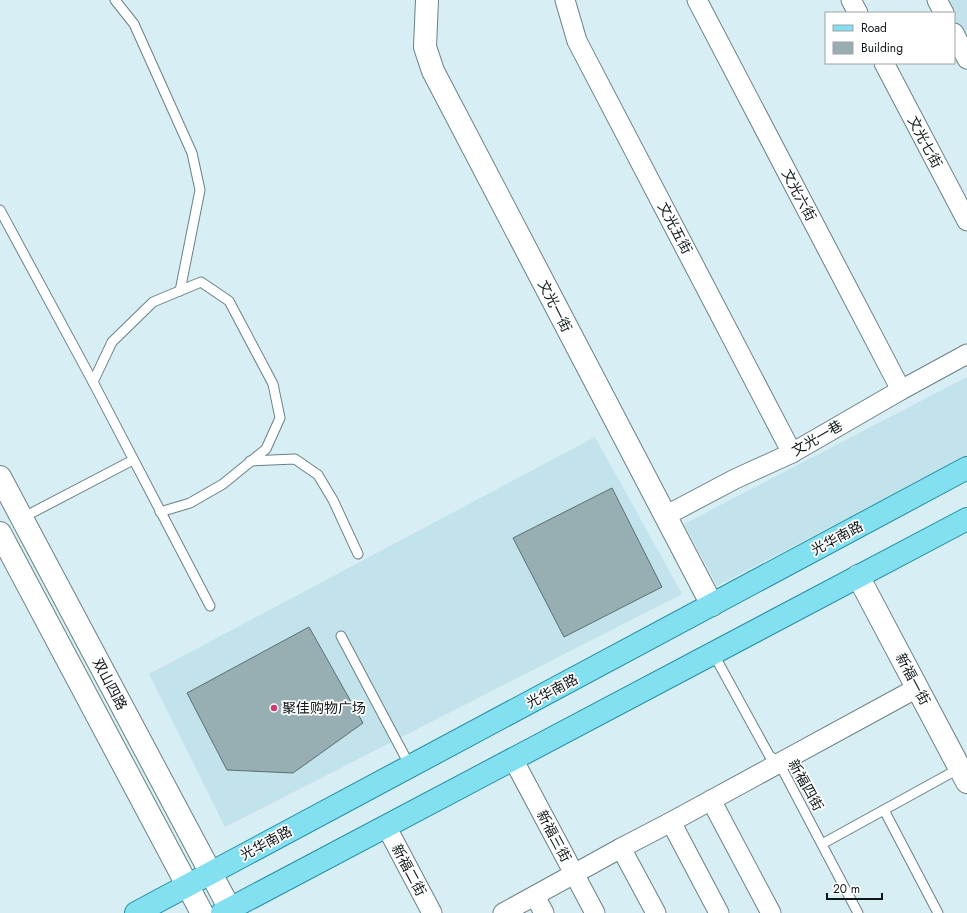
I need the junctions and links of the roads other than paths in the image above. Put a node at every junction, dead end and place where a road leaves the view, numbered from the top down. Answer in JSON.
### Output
{"nodes":[{"id":1,"x":115,"y":0,"type":"edge"},
{"id":2,"x":427,"y":0,"type":"edge"},
{"id":3,"x":565,"y":0,"type":"edge"},
{"id":4,"x":697,"y":0,"type":"edge"},
{"id":5,"x":851,"y":0,"type":"edge"},
{"id":6,"x":937,"y":0,"type":"edge"},
{"id":7,"x":857,"y":12,"type":"edge"},
{"id":8,"x":943,"y":12,"type":"edge"},
{"id":9,"x":955,"y":35,"type":"edge"},
{"id":10,"x":967,"y":59,"type":"edge"},
{"id":11,"x":885,"y":64,"type":"edge"},
{"id":12,"x":0,"y":210,"type":"edge"},
{"id":13,"x":967,"y":221,"type":"edge"},
{"id":14,"x":180,"y":291,"type":"junction"},
{"id":15,"x":967,"y":354,"type":"edge"},
{"id":16,"x":92,"y":382,"type":"junction"},
{"id":17,"x":901,"y":390,"type":"junction"},
{"id":18,"x":792,"y":453,"type":"junction"},
{"id":19,"x":133,"y":460,"type":"junction"},
{"id":20,"x":250,"y":462,"type":"junction"},
{"id":21,"x":967,"y":468,"type":"edge"},
{"id":22,"x":0,"y":477,"type":"edge"},
{"id":23,"x":160,"y":512,"type":"junction"},
{"id":24,"x":665,"y":516,"type":"junction"},
{"id":25,"x":22,"y":518,"type":"junction"},
{"id":26,"x":967,"y":519,"type":"edge"},
{"id":27,"x":0,"y":533,"type":"edge"},
{"id":28,"x":358,"y":554,"type":"dead end"},
{"id":29,"x":858,"y":576,"type":"junction"},
{"id":30,"x":712,"y":605,"type":"junction"},
{"id":31,"x":210,"y":606,"type":"dead end"},
{"id":32,"x":341,"y":636,"type":"dead end"},
{"id":33,"x":713,"y":653,"type":"junction"},
{"id":34,"x":918,"y":688,"type":"junction"},
{"id":35,"x":512,"y":760,"type":"junction"},
{"id":36,"x":779,"y":763,"type":"junction"},
{"id":37,"x":410,"y":766,"type":"junction"},
{"id":38,"x":963,"y":775,"type":"edge"},
{"id":39,"x":711,"y":800,"type":"junction"},
{"id":40,"x":884,"y":810,"type":"junction"},
{"id":41,"x":671,"y":822,"type":"junction"},
{"id":42,"x":386,"y":826,"type":"junction"},
{"id":43,"x":822,"y":844,"type":"junction"},
{"id":44,"x":621,"y":848,"type":"junction"},
{"id":45,"x":574,"y":874,"type":"junction"},
{"id":46,"x":535,"y":896,"type":"junction"},
{"id":47,"x":223,"y":900,"type":"edge"},
{"id":48,"x":195,"y":901,"type":"edge"},
{"id":49,"x":136,"y":913,"type":"edge"},
{"id":50,"x":432,"y":913,"type":"edge"},
{"id":51,"x":503,"y":913,"type":"edge"},
{"id":52,"x":544,"y":913,"type":"edge"},
{"id":53,"x":595,"y":913,"type":"edge"},
{"id":54,"x":656,"y":913,"type":"edge"},
{"id":55,"x":719,"y":913,"type":"edge"},
{"id":56,"x":771,"y":913,"type":"edge"},
{"id":57,"x":858,"y":913,"type":"edge"},
{"id":58,"x":938,"y":913,"type":"edge"}],
"edges":[{"from":1,"to":14,"type":"lane"},
{"from":2,"to":24,"type":"street","name":"文光一街"},
{"from":3,"to":18,"type":"street","name":"文光五街"},
{"from":4,"to":17,"type":"street","name":"文光六街"},
{"from":5,"to":7,"type":"street"},
{"from":6,"to":8,"type":"street"},
{"from":9,"to":10,"type":"street"},
{"from":11,"to":13,"type":"street","name":"文光七街"},
{"from":12,"to":16,"type":"lane"},
{"from":14,"to":16,"type":"lane"},
{"from":14,"to":20,"type":"lane"},
{"from":15,"to":17,"type":"street","name":"文光一巷"},
{"from":16,"to":19,"type":"lane"},
{"from":17,"to":18,"type":"street","name":"文光一巷"},
{"from":18,"to":24,"type":"street","name":"文光一巷"},
{"from":19,"to":23,"type":"lane"},
{"from":19,"to":25,"type":"lane"},
{"from":20,"to":23,"type":"lane"},
{"from":20,"to":28,"type":"lane"},
{"from":21,"to":30,"type":"main road","name":"光华南路"},
{"from":22,"to":25,"type":"street","name":"双山四路"},
{"from":23,"to":31,"type":"lane"},
{"from":24,"to":30,"type":"street","name":"文光一街"},
{"from":25,"to":47,"type":"street","name":"双山四路"},
{"from":26,"to":29,"type":"main road","name":"光华南路"},
{"from":27,"to":48,"type":"street","name":"双山四路"},
{"from":29,"to":33,"type":"main road","name":"光华南路"},
{"from":29,"to":34,"type":"street","name":"新福一街"},
{"from":30,"to":37,"type":"main road","name":"光华南路"},
{"from":32,"to":37,"type":"lane"},
{"from":33,"to":35,"type":"main road","name":"光华南路"},
{"from":33,"to":36,"type":"lane","name":"新福四街"},
{"from":34,"to":36,"type":"street"},
{"from":34,"to":38,"type":"street","name":"新福一街"},
{"from":35,"to":42,"type":"main road","name":"光华南路"},
{"from":35,"to":45,"type":"street","name":"新福三街"},
{"from":36,"to":39,"type":"street"},
{"from":36,"to":43,"type":"lane","name":"新福四街"},
{"from":37,"to":47,"type":"main road","name":"光华南路"},
{"from":38,"to":40,"type":"lane"},
{"from":39,"to":41,"type":"street"},
{"from":39,"to":56,"type":"street"},
{"from":40,"to":43,"type":"lane"},
{"from":40,"to":58,"type":"lane"},
{"from":41,"to":44,"type":"street"},
{"from":41,"to":55,"type":"street"},
{"from":42,"to":47,"type":"main road","name":"光华南路"},
{"from":42,"to":50,"type":"street","name":"新福二街"},
{"from":43,"to":57,"type":"lane","name":"新福四街"},
{"from":44,"to":45,"type":"street"},
{"from":44,"to":54,"type":"street"},
{"from":45,"to":46,"type":"street"},
{"from":45,"to":53,"type":"street","name":"新福三街"},
{"from":46,"to":51,"type":"street"},
{"from":46,"to":52,"type":"street"},
{"from":47,"to":48,"type":"main road","name":"光华南路"},
{"from":48,"to":49,"type":"main road","name":"光华南路"}]}
